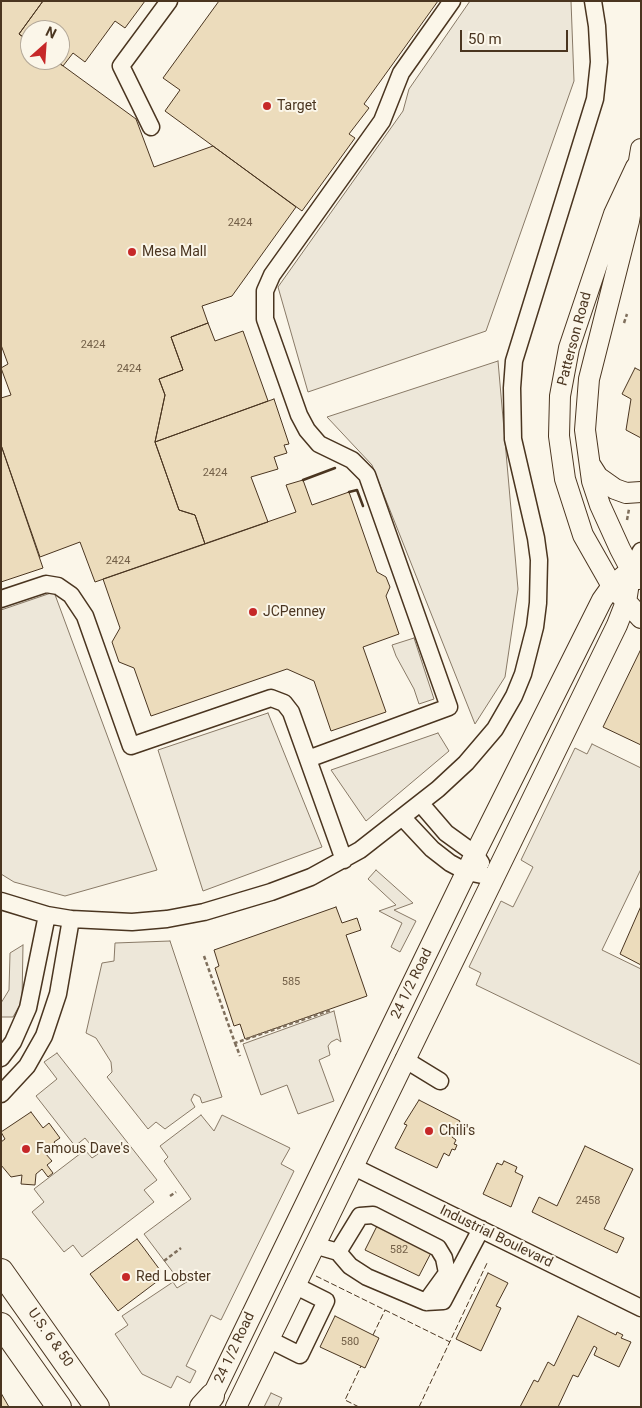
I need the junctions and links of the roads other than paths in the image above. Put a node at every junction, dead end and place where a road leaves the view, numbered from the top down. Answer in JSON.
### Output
{"nodes":[{"id":1,"x":169,"y":1,"type":"edge"},
{"id":2,"x":452,"y":1,"type":"edge"},
{"id":3,"x":593,"y":1,"type":"edge"},
{"id":4,"x":151,"y":127,"type":"dead end"},
{"id":5,"x":638,"y":158,"type":"edge"},
{"id":6,"x":587,"y":455,"type":"junction"},
{"id":7,"x":635,"y":500,"type":"edge"},
{"id":8,"x":641,"y":551,"type":"edge"},
{"id":9,"x":636,"y":575,"type":"edge"},
{"id":10,"x":612,"y":586,"type":"junction"},
{"id":11,"x":1,"y":599,"type":"edge"},
{"id":12,"x":626,"y":602,"type":"junction"},
{"id":13,"x":641,"y":618,"type":"edge"},
{"id":14,"x":308,"y":759,"type":"junction"},
{"id":15,"x":421,"y":804,"type":"junction"},
{"id":16,"x":403,"y":818,"type":"junction"},
{"id":17,"x":344,"y":860,"type":"junction"},
{"id":18,"x":471,"y":863,"type":"junction"},
{"id":19,"x":492,"y":877,"type":"junction"},
{"id":20,"x":1,"y":901,"type":"edge"},
{"id":21,"x":47,"y":915,"type":"junction"},
{"id":22,"x":71,"y":919,"type":"junction"},
{"id":23,"x":6,"y":1045,"type":"edge"},
{"id":24,"x":404,"y":1059,"type":"junction"},
{"id":25,"x":374,"y":1062,"type":"junction"},
{"id":26,"x":27,"y":1066,"type":"junction"},
{"id":27,"x":440,"y":1081,"type":"dead end"},
{"id":28,"x":1,"y":1094,"type":"edge"},
{"id":29,"x":332,"y":1148,"type":"junction"},
{"id":30,"x":352,"y":1166,"type":"junction"},
{"id":31,"x":480,"y":1229,"type":"junction"},
{"id":32,"x":314,"y":1244,"type":"junction"},
{"id":33,"x":338,"y":1252,"type":"junction"},
{"id":34,"x":1,"y":1271,"type":"edge"},
{"id":35,"x":294,"y":1285,"type":"junction"},
{"id":36,"x":426,"y":1302,"type":"junction"},
{"id":37,"x":641,"y":1308,"type":"edge"},
{"id":38,"x":1,"y":1325,"type":"edge"},
{"id":39,"x":268,"y":1339,"type":"junction"},
{"id":40,"x":207,"y":1403,"type":"edge"},
{"id":41,"x":98,"y":1404,"type":"edge"},
{"id":42,"x":59,"y":1407,"type":"edge"},
{"id":43,"x":236,"y":1407,"type":"edge"}],
"edges":[{"from":1,"to":4,"type":"street"},
{"from":2,"to":14,"type":"street"},
{"from":3,"to":15,"type":"street"},
{"from":5,"to":6,"type":"main road","name":"Patterson Road"},
{"from":5,"to":10,"type":"main road","name":"Patterson Road"},
{"from":6,"to":7,"type":"main road"},
{"from":6,"to":9,"type":"main road","name":"Patterson Road"},
{"from":8,"to":9,"type":"street","name":"24 1/2 Road"},
{"from":9,"to":10,"type":"main road","name":"24 1/2 Road"},
{"from":9,"to":12,"type":"main road","name":"24 1/2 Road"},
{"from":10,"to":12,"type":"main road","name":"Patterson Road"},
{"from":10,"to":18,"type":"main road","name":"24 1/2 Road"},
{"from":11,"to":14,"type":"street"},
{"from":12,"to":13,"type":"main road","name":"Patterson Road"},
{"from":12,"to":19,"type":"main road","name":"24 1/2 Road"},
{"from":14,"to":17,"type":"street"},
{"from":15,"to":16,"type":"street"},
{"from":15,"to":18,"type":"street"},
{"from":16,"to":17,"type":"street"},
{"from":16,"to":18,"type":"street"},
{"from":17,"to":22,"type":"street"},
{"from":18,"to":19,"type":"street"},
{"from":18,"to":25,"type":"main road","name":"24 1/2 Road"},
{"from":19,"to":24,"type":"main road","name":"24 1/2 Road"},
{"from":20,"to":21,"type":"street"},
{"from":21,"to":22,"type":"street"},
{"from":21,"to":23,"type":"street"},
{"from":22,"to":26,"type":"street"},
{"from":23,"to":26,"type":"street"},
{"from":24,"to":27,"type":"street"},
{"from":24,"to":30,"type":"main road","name":"24 1/2 Road"},
{"from":25,"to":29,"type":"main road","name":"24 1/2 Road"},
{"from":25,"to":30,"type":"main road"},
{"from":26,"to":28,"type":"street"},
{"from":29,"to":32,"type":"main road"},
{"from":29,"to":40,"type":"main road","name":"24 1/2 Road"},
{"from":30,"to":31,"type":"street","name":"Industrial Boulevard"},
{"from":30,"to":32,"type":"main road","name":"24 1/2 Road"},
{"from":31,"to":36,"type":"street"},
{"from":31,"to":37,"type":"street","name":"Industrial Boulevard"},
{"from":32,"to":33,"type":"street"},
{"from":32,"to":35,"type":"main road","name":"24 1/2 Road"},
{"from":33,"to":36,"type":"street"},
{"from":33,"to":36,"type":"street"},
{"from":34,"to":41,"type":"highway","name":"U.S. 6 & 50"},
{"from":35,"to":39,"type":"main road","name":"24 1/2 Road"},
{"from":35,"to":39,"type":"street"},
{"from":38,"to":42,"type":"highway"},
{"from":39,"to":43,"type":"main road","name":"24 1/2 Road"}]}
